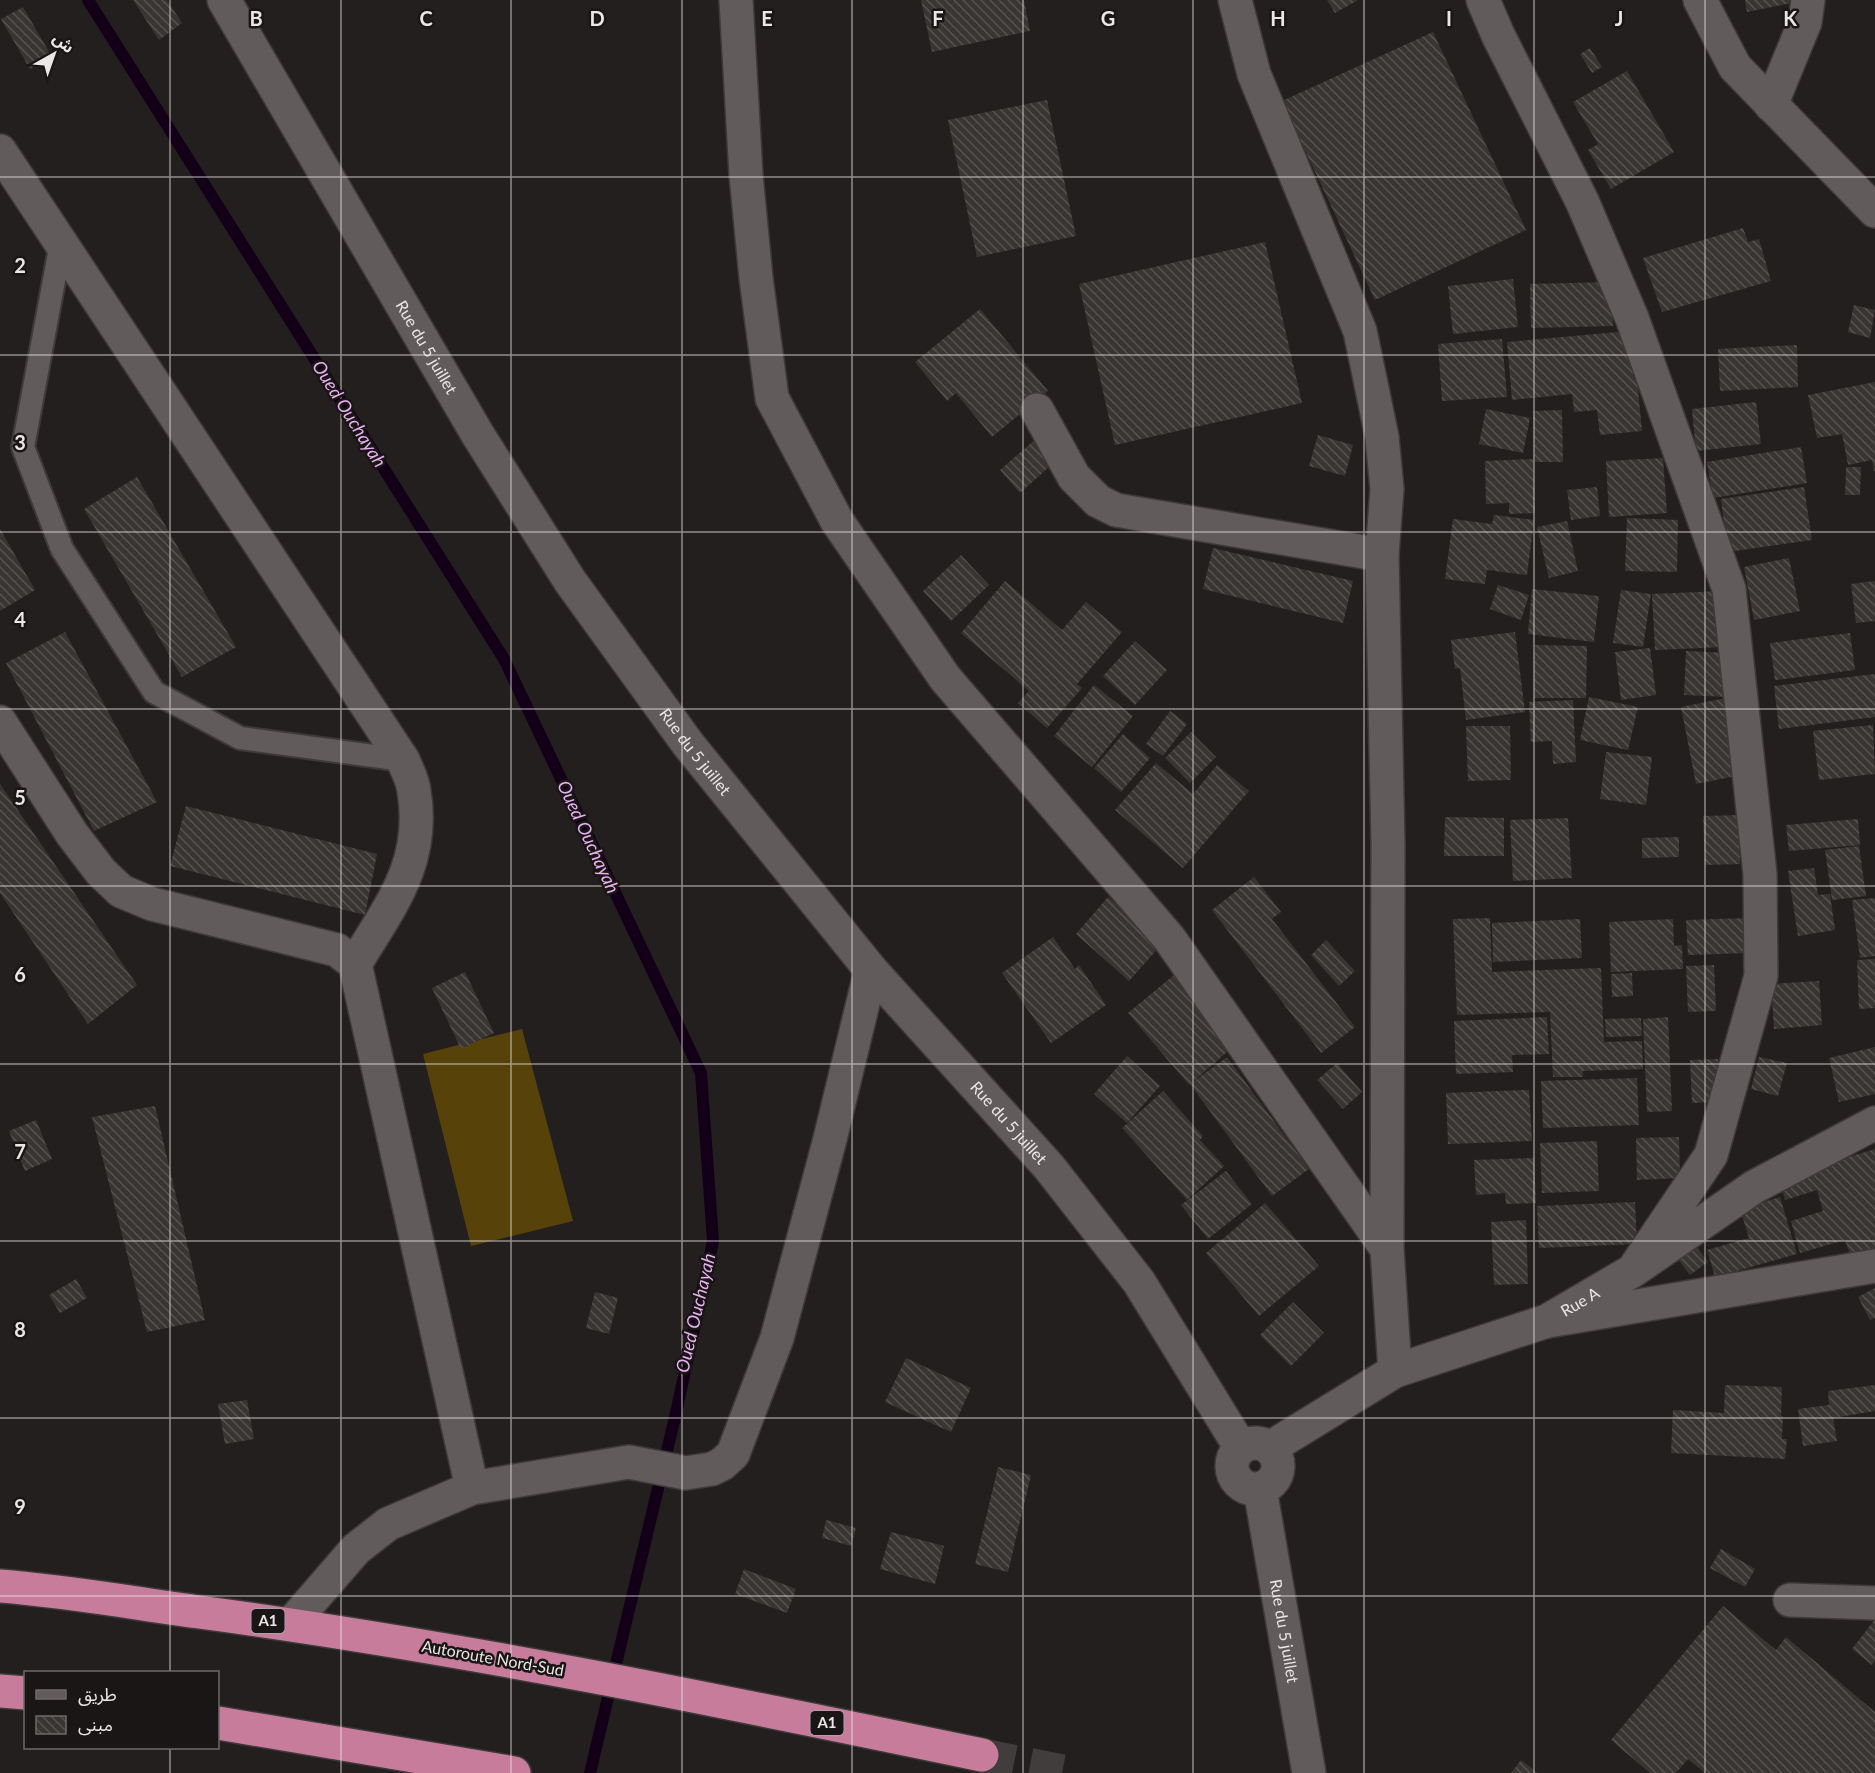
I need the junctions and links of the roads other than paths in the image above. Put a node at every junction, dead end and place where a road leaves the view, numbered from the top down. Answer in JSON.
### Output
{"nodes":[{"id":1,"x":224,"y":0,"type":"edge"},
{"id":2,"x":736,"y":0,"type":"edge"},
{"id":3,"x":1235,"y":0,"type":"edge"},
{"id":4,"x":1483,"y":0,"type":"edge"},
{"id":5,"x":1700,"y":0,"type":"edge"},
{"id":6,"x":1808,"y":0,"type":"edge"},
{"id":7,"x":1771,"y":105,"type":"junction"},
{"id":8,"x":0,"y":151,"type":"edge"},
{"id":9,"x":1875,"y":211,"type":"edge"},
{"id":10,"x":61,"y":243,"type":"junction"},
{"id":11,"x":1037,"y":410,"type":"dead end"},
{"id":12,"x":1382,"y":555,"type":"junction"},
{"id":13,"x":0,"y":722,"type":"edge"},
{"id":14,"x":403,"y":760,"type":"junction"},
{"id":15,"x":355,"y":964,"type":"junction"},
{"id":16,"x":871,"y":970,"type":"junction"},
{"id":17,"x":1875,"y":1123,"type":"edge"},
{"id":18,"x":1387,"y":1249,"type":"junction"},
{"id":19,"x":1875,"y":1266,"type":"edge"},
{"id":20,"x":1634,"y":1270,"type":"junction"},
{"id":21,"x":1547,"y":1321,"type":"junction"},
{"id":22,"x":1395,"y":1371,"type":"junction"},
{"id":23,"x":1256,"y":1448,"type":"junction"},
{"id":24,"x":472,"y":1488,"type":"junction"},
{"id":25,"x":0,"y":1586,"type":"edge"},
{"id":26,"x":1790,"y":1600,"type":"dead end"},
{"id":27,"x":1875,"y":1602,"type":"edge"},
{"id":28,"x":291,"y":1624,"type":"junction"},
{"id":29,"x":0,"y":1690,"type":"edge"},
{"id":30,"x":24,"y":1693,"type":"edge"},
{"id":31,"x":219,"y":1723,"type":"edge"},
{"id":32,"x":982,"y":1755,"type":"tunnel mouth"},
{"id":33,"x":513,"y":1773,"type":"edge"},
{"id":34,"x":1309,"y":1773,"type":"edge"}],
"edges":[{"from":1,"to":16,"type":"street","name":"Rue du 5 juillet"},
{"from":2,"to":18,"type":"street"},
{"from":3,"to":12,"type":"street"},
{"from":4,"to":20,"type":"street"},
{"from":5,"to":7,"type":"street"},
{"from":6,"to":7,"type":"street"},
{"from":7,"to":9,"type":"street"},
{"from":8,"to":10,"type":"street"},
{"from":10,"to":14,"type":"street"},
{"from":10,"to":14,"type":"lane"},
{"from":11,"to":12,"type":"street"},
{"from":12,"to":18,"type":"street"},
{"from":13,"to":15,"type":"street"},
{"from":14,"to":15,"type":"street"},
{"from":15,"to":24,"type":"street"},
{"from":16,"to":23,"type":"street","name":"Rue du 5 juillet"},
{"from":16,"to":24,"type":"street"},
{"from":17,"to":20,"type":"street","name":"Rue A"},
{"from":18,"to":22,"type":"street"},
{"from":19,"to":21,"type":"street"},
{"from":20,"to":21,"type":"street","name":"Rue A"},
{"from":21,"to":22,"type":"street","name":"Rue A"},
{"from":22,"to":23,"type":"street","name":"Rue A"},
{"from":23,"to":34,"type":"street","name":"Rue du 5 juillet"},
{"from":24,"to":28,"type":"street"},
{"from":25,"to":28,"type":"highway","name":"Autoroute Nord-Sud","number":"A1"},
{"from":26,"to":27,"type":"street"},
{"from":28,"to":32,"type":"highway","name":"Autoroute Nord-Sud","number":"A1"},
{"from":29,"to":30,"type":"highway"},
{"from":31,"to":33,"type":"highway"}]}
